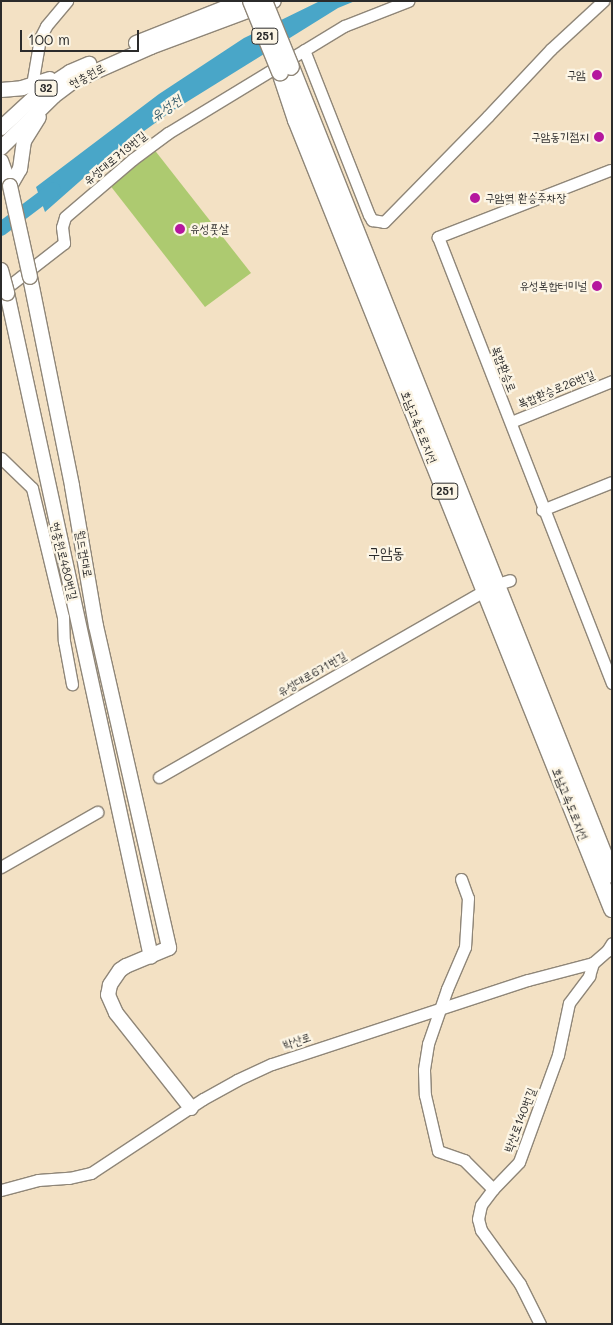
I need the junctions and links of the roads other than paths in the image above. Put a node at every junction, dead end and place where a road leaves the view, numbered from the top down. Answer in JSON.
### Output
{"nodes":[{"id":1,"x":67,"y":1,"type":"edge"},
{"id":2,"x":242,"y":1,"type":"edge"},
{"id":3,"x":251,"y":1,"type":"edge"},
{"id":4,"x":264,"y":1,"type":"edge"},
{"id":5,"x":274,"y":1,"type":"edge"},
{"id":6,"x":408,"y":1,"type":"edge"},
{"id":7,"x":603,"y":1,"type":"edge"},
{"id":8,"x":225,"y":4,"type":"edge"},
{"id":9,"x":304,"y":50,"type":"junction"},
{"id":10,"x":285,"y":69,"type":"junction"},
{"id":11,"x":70,"y":72,"type":"junction"},
{"id":12,"x":32,"y":85,"type":"junction"},
{"id":13,"x":1,"y":90,"type":"edge"},
{"id":14,"x":54,"y":96,"type":"junction"},
{"id":15,"x":1,"y":128,"type":"edge"},
{"id":16,"x":1,"y":148,"type":"edge"},
{"id":17,"x":1,"y":160,"type":"edge"},
{"id":18,"x":610,"y":170,"type":"dead end"},
{"id":19,"x":10,"y":186,"type":"junction"},
{"id":20,"x":1,"y":270,"type":"edge"},
{"id":21,"x":4,"y":292,"type":"edge"},
{"id":22,"x":612,"y":381,"type":"edge"},
{"id":23,"x":511,"y":422,"type":"junction"},
{"id":24,"x":1,"y":458,"type":"edge"},
{"id":25,"x":612,"y":482,"type":"edge"},
{"id":26,"x":542,"y":510,"type":"junction"},
{"id":27,"x":479,"y":594,"type":"dead end"},
{"id":28,"x":612,"y":683,"type":"edge"},
{"id":29,"x":72,"y":684,"type":"dead end"},
{"id":30,"x":159,"y":777,"type":"dead end"},
{"id":31,"x":97,"y":812,"type":"dead end"},
{"id":32,"x":1,"y":867,"type":"edge"},
{"id":33,"x":612,"y":875,"type":"edge"},
{"id":34,"x":461,"y":879,"type":"dead end"},
{"id":35,"x":612,"y":909,"type":"edge"},
{"id":36,"x":612,"y":943,"type":"edge"},
{"id":37,"x":151,"y":957,"type":"junction"},
{"id":38,"x":594,"y":963,"type":"junction"},
{"id":39,"x":440,"y":1008,"type":"junction"},
{"id":40,"x":191,"y":1108,"type":"junction"},
{"id":41,"x":493,"y":1189,"type":"junction"},
{"id":42,"x":1,"y":1190,"type":"edge"},
{"id":43,"x":540,"y":1324,"type":"edge"}],
"edges":[{"from":1,"to":12,"type":"street"},
{"from":2,"to":8,"type":"main road","name":"현충원로","number":"32"},
{"from":3,"to":10,"type":"highway","name":"호남고속도로지선","number":"251","bridge":true},
{"from":4,"to":10,"type":"highway","name":"호남고속도로지선","number":"251","bridge":true},
{"from":5,"to":14,"type":"main road","name":"현충원로","number":"32"},
{"from":6,"to":9,"type":"street","name":"유성대로713번길"},
{"from":7,"to":9,"type":"street"},
{"from":8,"to":11,"type":"main road","name":"현충원로","number":"32"},
{"from":9,"to":21,"type":"street","name":"유성대로713번길"},
{"from":10,"to":33,"type":"highway","name":"호남고속도로지선","number":"251"},
{"from":10,"to":35,"type":"highway","name":"호남고속도로지선","number":"251"},
{"from":11,"to":12,"type":"main road"},
{"from":11,"to":15,"type":"main road","name":"현충원로","number":"32"},
{"from":12,"to":13,"type":"main road"},
{"from":14,"to":16,"type":"main road","name":"현충원로","number":"32"},
{"from":14,"to":19,"type":"main road"},
{"from":17,"to":19,"type":"main road","name":"월드컵대로"},
{"from":18,"to":23,"type":"street","name":"복합환승로"},
{"from":19,"to":37,"type":"main road","name":"월드컵대로","bridge":true},
{"from":20,"to":21,"type":"main road","name":"월드컵대로","bridge":true},
{"from":21,"to":37,"type":"main road","name":"월드컵대로"},
{"from":22,"to":23,"type":"street","name":"복합환승로26번길"},
{"from":23,"to":26,"type":"street","name":"복합환승로"},
{"from":24,"to":29,"type":"street","name":"현충원로480번길"},
{"from":25,"to":26,"type":"street"},
{"from":26,"to":28,"type":"street","name":"복합환승로"},
{"from":27,"to":30,"type":"street","name":"유성대로671번길"},
{"from":31,"to":32,"type":"street"},
{"from":34,"to":39,"type":"street"},
{"from":36,"to":38,"type":"street"},
{"from":37,"to":40,"type":"main road"},
{"from":38,"to":39,"type":"street","name":"박산로"},
{"from":38,"to":41,"type":"street","name":"박산로140번길"},
{"from":39,"to":40,"type":"street","name":"박산로"},
{"from":39,"to":41,"type":"street"},
{"from":40,"to":42,"type":"street","name":"박산로"},
{"from":41,"to":43,"type":"street","name":"박산로140번길"}]}
